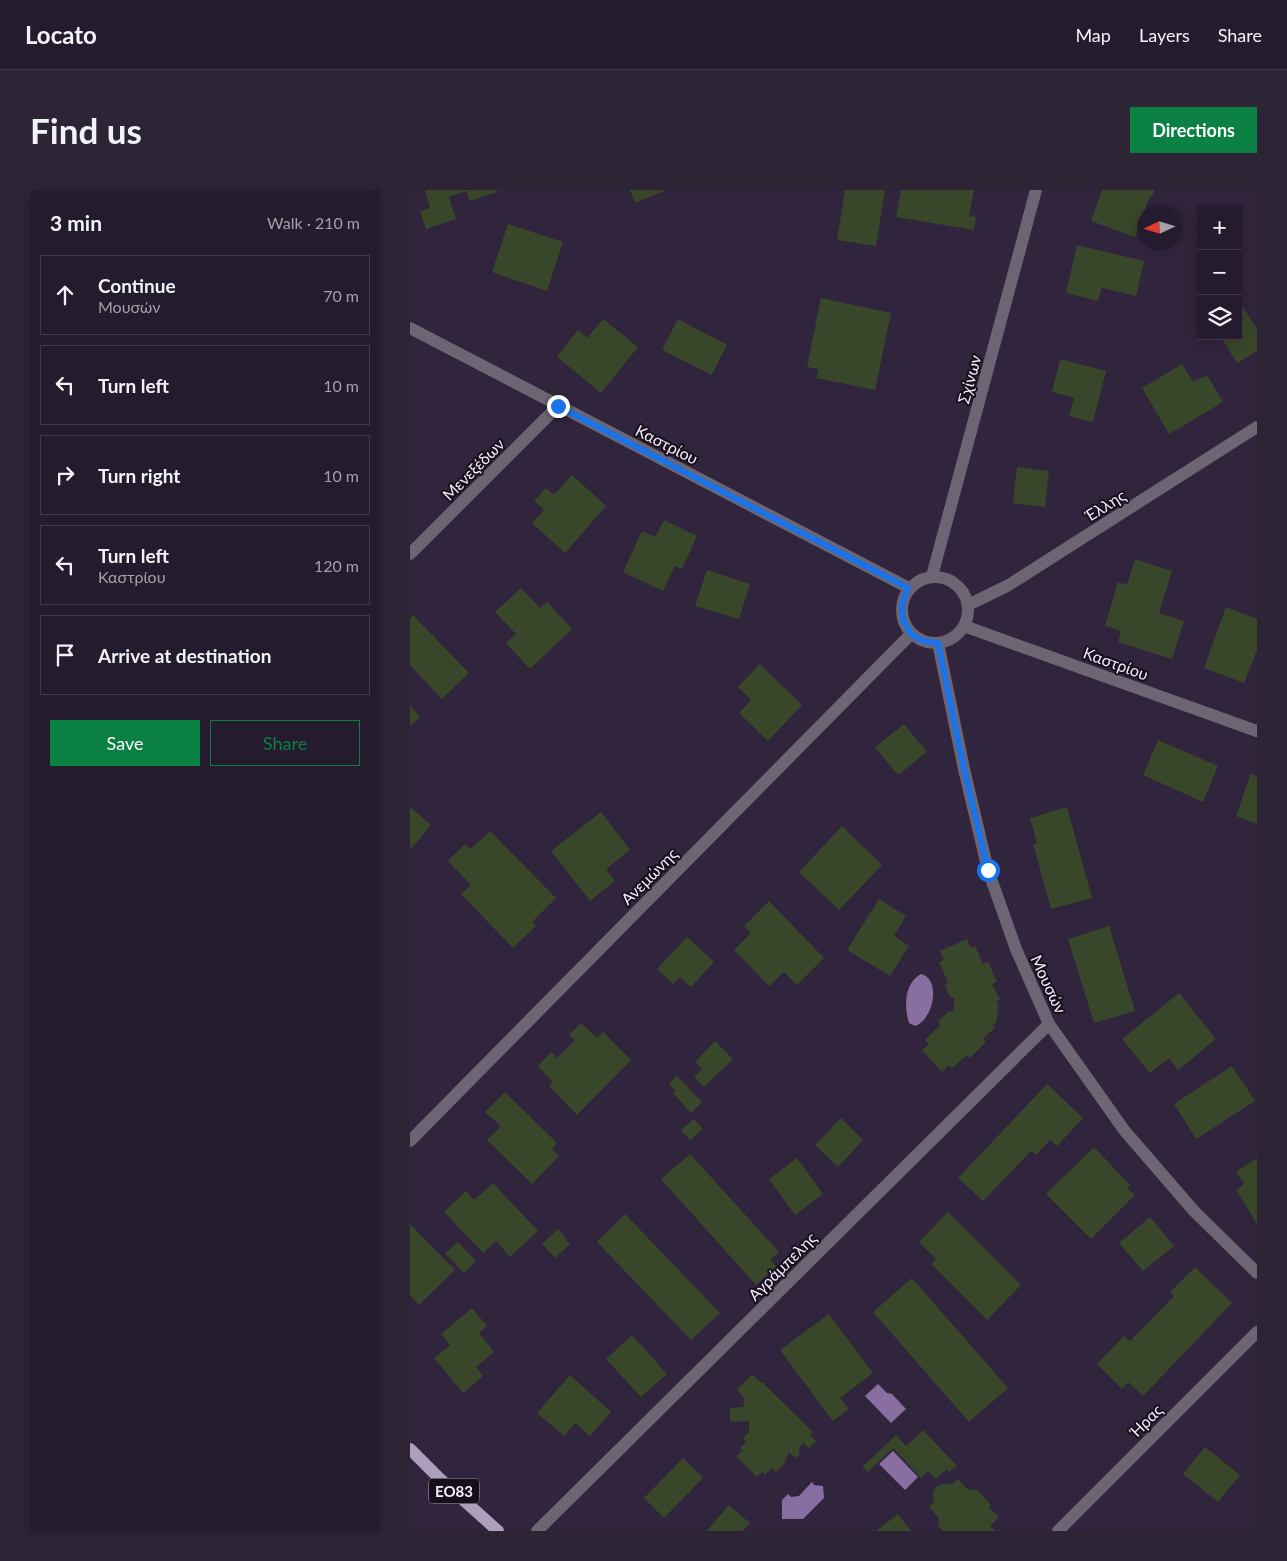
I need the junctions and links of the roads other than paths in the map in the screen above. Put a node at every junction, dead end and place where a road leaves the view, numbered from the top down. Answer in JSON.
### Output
{"nodes":[{"id":1,"x":1036,"y":190,"type":"edge"},
{"id":2,"x":410,"y":328,"type":"edge"},
{"id":3,"x":558,"y":406,"type":"junction"},
{"id":4,"x":1257,"y":427,"type":"edge"},
{"id":5,"x":410,"y":554,"type":"edge"},
{"id":6,"x":932,"y":576,"type":"junction"},
{"id":7,"x":908,"y":588,"type":"junction"},
{"id":8,"x":968,"y":604,"type":"junction"},
{"id":9,"x":964,"y":626,"type":"junction"},
{"id":10,"x":911,"y":634,"type":"junction"},
{"id":11,"x":938,"y":643,"type":"junction"},
{"id":12,"x":1257,"y":731,"type":"edge"},
{"id":13,"x":1049,"y":1024,"type":"junction"},
{"id":14,"x":410,"y":1142,"type":"edge"},
{"id":15,"x":1257,"y":1274,"type":"edge"},
{"id":16,"x":1257,"y":1332,"type":"edge"},
{"id":17,"x":410,"y":1450,"type":"edge"},
{"id":18,"x":498,"y":1531,"type":"edge"},
{"id":19,"x":537,"y":1531,"type":"edge"},
{"id":20,"x":1058,"y":1531,"type":"edge"}],
"edges":[{"from":1,"to":6,"type":"street","name":"Σχίνων"},
{"from":2,"to":3,"type":"street","name":"Καστρίου"},
{"from":3,"to":5,"type":"street","name":"Μενεξέδων"},
{"from":3,"to":7,"type":"street","name":"Καστρίου"},
{"from":4,"to":8,"type":"street","name":"Έλλης"},
{"from":6,"to":7,"type":"street"},
{"from":6,"to":8,"type":"street"},
{"from":7,"to":10,"type":"street"},
{"from":8,"to":9,"type":"street"},
{"from":9,"to":11,"type":"street"},
{"from":9,"to":12,"type":"street","name":"Καστρίου"},
{"from":10,"to":11,"type":"street"},
{"from":10,"to":14,"type":"street","name":"Ανεμώνης"},
{"from":11,"to":13,"type":"street","name":"Μουσών"},
{"from":13,"to":15,"type":"street","name":"Μουσών"},
{"from":13,"to":19,"type":"street","name":"Αγράμπελης"},
{"from":16,"to":20,"type":"street","name":"Ήρας"},
{"from":17,"to":18,"type":"main road","number":"ΕΟ83"}]}
